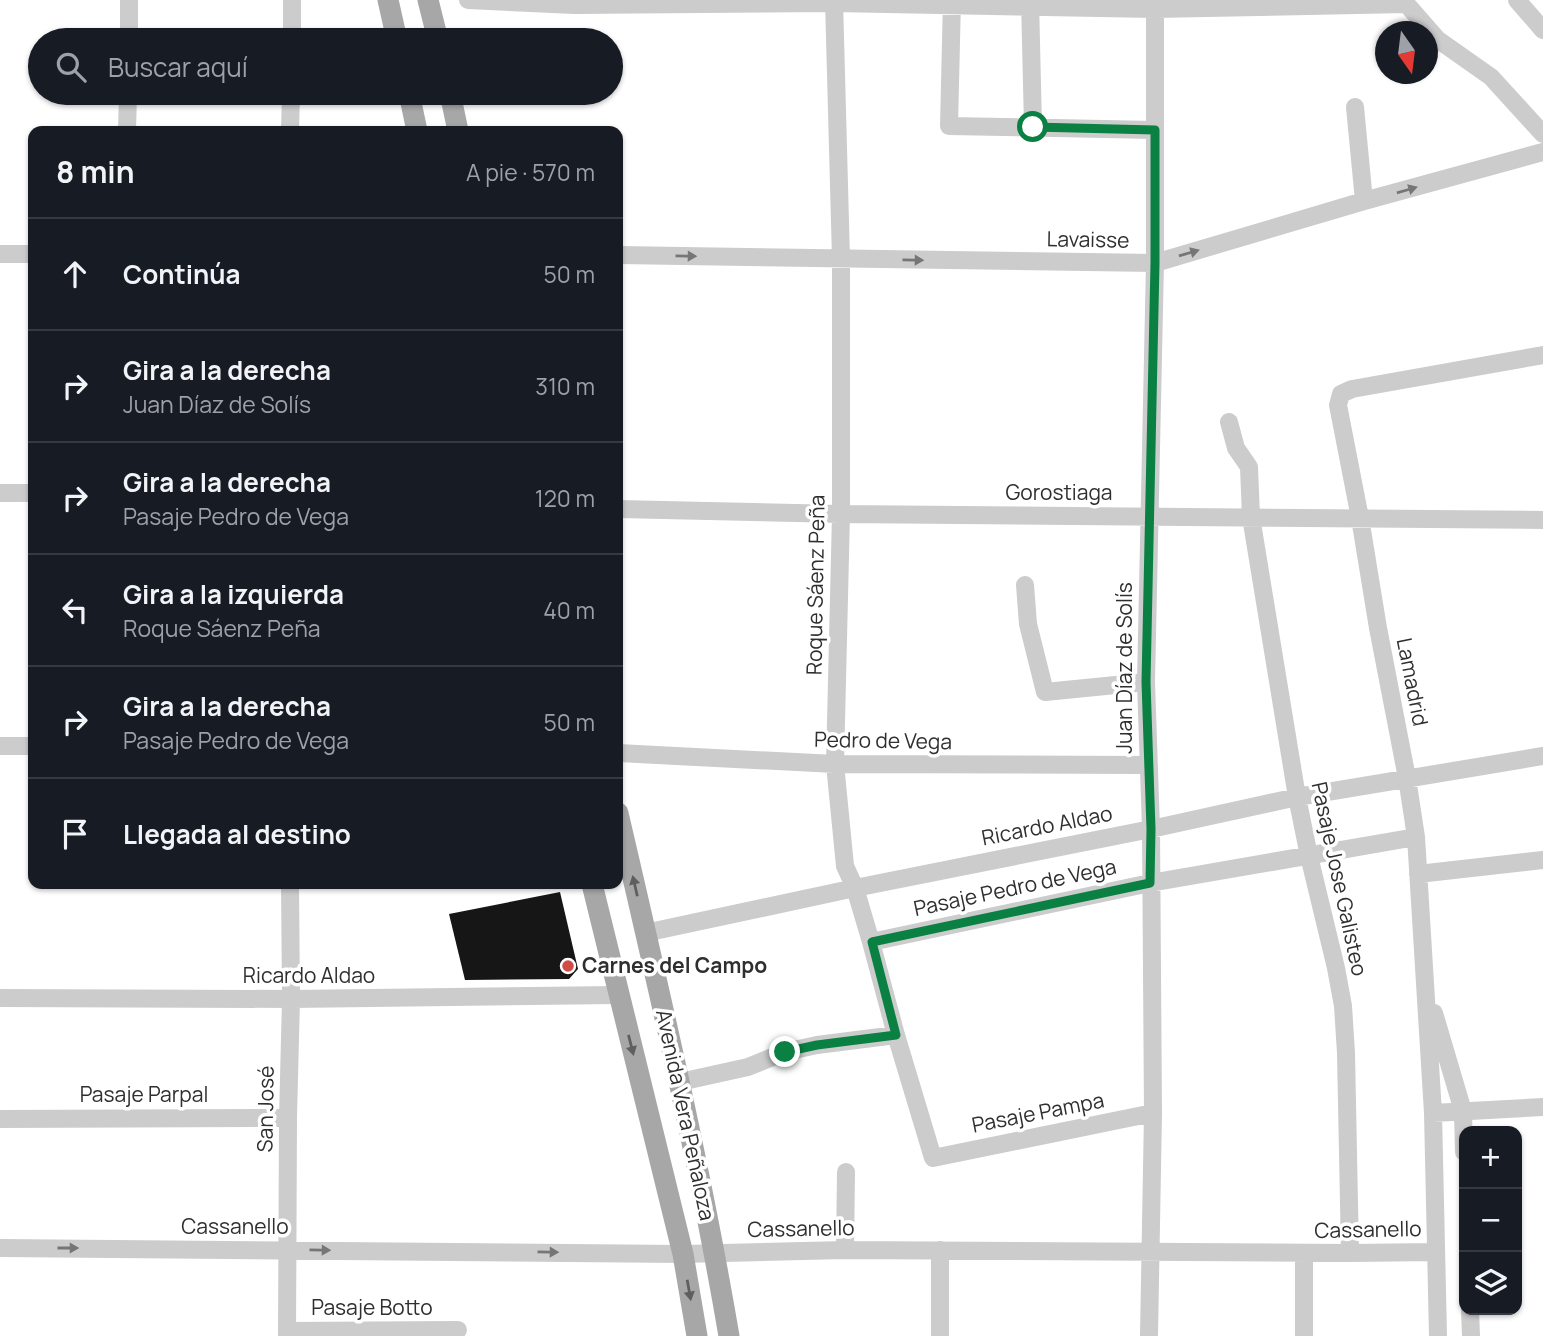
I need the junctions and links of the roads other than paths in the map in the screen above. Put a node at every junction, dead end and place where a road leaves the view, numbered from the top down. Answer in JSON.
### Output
{"nodes":[{"id":1,"x":129,"y":0,"type":"edge"},
{"id":2,"x":292,"y":0,"type":"edge"},
{"id":3,"x":388,"y":0,"type":"edge"},
{"id":4,"x":428,"y":0,"type":"edge"},
{"id":5,"x":468,"y":0,"type":"edge"},
{"id":6,"x":1517,"y":0,"type":"edge"},
{"id":7,"x":834,"y":1,"type":"edge"},
{"id":8,"x":574,"y":2,"type":"edge"},
{"id":9,"x":1405,"y":2,"type":"edge"},
{"id":10,"x":952,"y":3,"type":"edge"},
{"id":11,"x":1030,"y":4,"type":"edge"},
{"id":12,"x":1155,"y":5,"type":"edge"},
{"id":13,"x":129,"y":28,"type":"edge"},
{"id":14,"x":292,"y":28,"type":"edge"},
{"id":15,"x":394,"y":28,"type":"edge"},
{"id":16,"x":435,"y":28,"type":"edge"},
{"id":17,"x":1543,"y":30,"type":"edge"},
{"id":18,"x":128,"y":105,"type":"edge"},
{"id":19,"x":291,"y":105,"type":"edge"},
{"id":20,"x":412,"y":105,"type":"edge"},
{"id":21,"x":453,"y":105,"type":"edge"},
{"id":22,"x":1355,"y":107,"type":"dead end"},
{"id":23,"x":127,"y":126,"type":"edge"},
{"id":24,"x":290,"y":126,"type":"edge"},
{"id":25,"x":416,"y":126,"type":"edge"},
{"id":26,"x":457,"y":126,"type":"edge"},
{"id":27,"x":1033,"y":127,"type":"junction"},
{"id":28,"x":1155,"y":130,"type":"junction"},
{"id":29,"x":1543,"y":134,"type":"edge"},
{"id":30,"x":1543,"y":152,"type":"edge"},
{"id":31,"x":1364,"y":201,"type":"junction"},
{"id":32,"x":0,"y":254,"type":"edge"},
{"id":33,"x":28,"y":254,"type":"edge"},
{"id":34,"x":623,"y":255,"type":"edge"},
{"id":35,"x":841,"y":259,"type":"junction"},
{"id":36,"x":1155,"y":263,"type":"junction"},
{"id":37,"x":1543,"y":355,"type":"edge"},
{"id":38,"x":1229,"y":422,"type":"dead end"},
{"id":39,"x":0,"y":493,"type":"edge"},
{"id":40,"x":28,"y":493,"type":"edge"},
{"id":41,"x":623,"y":509,"type":"edge"},
{"id":42,"x":841,"y":514,"type":"junction"},
{"id":43,"x":1150,"y":516,"type":"junction"},
{"id":44,"x":1251,"y":517,"type":"junction"},
{"id":45,"x":1360,"y":518,"type":"junction"},
{"id":46,"x":1543,"y":520,"type":"edge"},
{"id":47,"x":1025,"y":585,"type":"dead end"},
{"id":48,"x":1146,"y":682,"type":"junction"},
{"id":49,"x":0,"y":746,"type":"edge"},
{"id":50,"x":28,"y":746,"type":"edge"},
{"id":51,"x":623,"y":753,"type":"edge"},
{"id":52,"x":1543,"y":755,"type":"edge"},
{"id":53,"x":835,"y":764,"type":"junction"},
{"id":54,"x":1148,"y":765,"type":"junction"},
{"id":55,"x":1407,"y":778,"type":"junction"},
{"id":56,"x":1297,"y":797,"type":"junction"},
{"id":57,"x":1151,"y":829,"type":"junction"},
{"id":58,"x":623,"y":835,"type":"edge"},
{"id":59,"x":1416,"y":837,"type":"junction"},
{"id":60,"x":1309,"y":856,"type":"junction"},
{"id":61,"x":1543,"y":860,"type":"edge"},
{"id":62,"x":1418,"y":874,"type":"junction"},
{"id":63,"x":1150,"y":883,"type":"junction"},
{"id":64,"x":855,"y":888,"type":"junction"},
{"id":65,"x":290,"y":889,"type":"edge"},
{"id":66,"x":593,"y":889,"type":"edge"},
{"id":67,"x":645,"y":933,"type":"junction"},
{"id":68,"x":872,"y":942,"type":"junction"},
{"id":69,"x":1425,"y":981,"type":"junction"},
{"id":70,"x":618,"y":995,"type":"junction"},
{"id":71,"x":0,"y":998,"type":"edge"},
{"id":72,"x":291,"y":999,"type":"junction"},
{"id":73,"x":896,"y":1035,"type":"junction"},
{"id":74,"x":680,"y":1082,"type":"junction"},
{"id":75,"x":1543,"y":1107,"type":"edge"},
{"id":76,"x":1463,"y":1111,"type":"junction"},
{"id":77,"x":1153,"y":1113,"type":"junction"},
{"id":78,"x":1433,"y":1113,"type":"junction"},
{"id":79,"x":288,"y":1118,"type":"junction"},
{"id":80,"x":0,"y":1119,"type":"edge"},
{"id":81,"x":1463,"y":1126,"type":"edge"},
{"id":82,"x":933,"y":1157,"type":"joint"},
{"id":83,"x":846,"y":1172,"type":"dead end"},
{"id":84,"x":0,"y":1248,"type":"edge"},
{"id":85,"x":286,"y":1250,"type":"junction"},
{"id":86,"x":845,"y":1250,"type":"junction"},
{"id":87,"x":940,"y":1250,"type":"junction"},
{"id":88,"x":1149,"y":1252,"type":"junction"},
{"id":89,"x":1435,"y":1252,"type":"junction"},
{"id":90,"x":715,"y":1253,"type":"junction"},
{"id":91,"x":1304,"y":1253,"type":"junction"},
{"id":92,"x":1350,"y":1253,"type":"junction"},
{"id":93,"x":683,"y":1254,"type":"junction"},
{"id":94,"x":1470,"y":1315,"type":"edge"},
{"id":95,"x":458,"y":1330,"type":"dead end"},
{"id":96,"x":287,"y":1333,"type":"edge"},
{"id":97,"x":697,"y":1336,"type":"edge"},
{"id":98,"x":729,"y":1336,"type":"edge"},
{"id":99,"x":940,"y":1336,"type":"edge"},
{"id":100,"x":1149,"y":1336,"type":"edge"},
{"id":101,"x":1304,"y":1336,"type":"edge"},
{"id":102,"x":1438,"y":1336,"type":"edge"},
{"id":103,"x":1471,"y":1336,"type":"edge"}],
"edges":[{"from":1,"to":13,"type":"street"},
{"from":2,"to":14,"type":"street"},
{"from":3,"to":15,"type":"main road"},
{"from":4,"to":16,"type":"main road"},
{"from":5,"to":8,"type":"street"},
{"from":6,"to":17,"type":"street"},
{"from":7,"to":8,"type":"street"},
{"from":7,"to":10,"type":"street"},
{"from":7,"to":35,"type":"street","name":"Roque Sáenz Peña"},
{"from":9,"to":12,"type":"street"},
{"from":9,"to":29,"type":"street"},
{"from":10,"to":11,"type":"street"},
{"from":10,"to":27,"type":"street"},
{"from":11,"to":12,"type":"street"},
{"from":11,"to":27,"type":"street"},
{"from":12,"to":28,"type":"street","name":"Juan Díaz de Solís"},
{"from":18,"to":23,"type":"street"},
{"from":19,"to":24,"type":"street"},
{"from":20,"to":25,"type":"main road"},
{"from":21,"to":26,"type":"main road"},
{"from":22,"to":31,"type":"street"},
{"from":27,"to":28,"type":"street"},
{"from":28,"to":36,"type":"street","name":"Juan Díaz de Solís"},
{"from":31,"to":30,"type":"street","name":"Lavaisse","one_way":true},
{"from":36,"to":31,"type":"street","name":"Lavaisse","one_way":true},
{"from":32,"to":33,"type":"street"},
{"from":34,"to":35,"type":"street","name":"Lavaisse","one_way":true},
{"from":35,"to":36,"type":"street","name":"Lavaisse","one_way":true},
{"from":35,"to":42,"type":"street","name":"Roque Sáenz Peña"},
{"from":36,"to":43,"type":"street","name":"Juan Díaz de Solís"},
{"from":37,"to":45,"type":"street","name":"Lamadrid"},
{"from":38,"to":44,"type":"street","name":"Pasaje Jose Galisteo"},
{"from":39,"to":40,"type":"street"},
{"from":41,"to":42,"type":"street","name":"Gorostiaga"},
{"from":42,"to":43,"type":"street","name":"Gorostiaga"},
{"from":42,"to":53,"type":"street","name":"Roque Sáenz Peña"},
{"from":43,"to":44,"type":"street","name":"Gorostiaga"},
{"from":43,"to":48,"type":"street","name":"Juan Díaz de Solís"},
{"from":44,"to":45,"type":"street","name":"Gorostiaga"},
{"from":44,"to":56,"type":"street","name":"Pasaje Jose Galisteo"},
{"from":45,"to":46,"type":"street","name":"Gorostiaga"},
{"from":45,"to":55,"type":"street","name":"Lamadrid"},
{"from":47,"to":48,"type":"street"},
{"from":48,"to":54,"type":"street","name":"Juan Díaz de Solís"},
{"from":49,"to":50,"type":"street"},
{"from":51,"to":53,"type":"street","name":"Pedro de Vega"},
{"from":52,"to":55,"type":"street","name":"Ricardo Aldao"},
{"from":53,"to":54,"type":"street","name":"Pedro de Vega"},
{"from":53,"to":64,"type":"street","name":"Roque Sáenz Peña"},
{"from":54,"to":57,"type":"street","name":"Juan Díaz de Solís"},
{"from":55,"to":56,"type":"street","name":"Ricardo Aldao"},
{"from":55,"to":59,"type":"street","name":"Lamadrid"},
{"from":56,"to":57,"type":"street","name":"Ricardo Aldao"},
{"from":56,"to":60,"type":"street","name":"Pasaje Jose Galisteo"},
{"from":57,"to":63,"type":"street","name":"Juan Díaz de Solís"},
{"from":57,"to":64,"type":"street","name":"Ricardo Aldao"},
{"from":67,"to":58,"type":"main road","name":"Avenida Vera Peñaloza","one_way":true},
{"from":59,"to":60,"type":"street","name":"Pasaje Pedro de Vega"},
{"from":59,"to":62,"type":"street","name":"Lamadrid"},
{"from":60,"to":63,"type":"street","name":"Pasaje Pedro de Vega"},
{"from":60,"to":92,"type":"street","name":"Pasaje Jose Galisteo"},
{"from":61,"to":62,"type":"street"},
{"from":62,"to":69,"type":"street","name":"Lamadrid"},
{"from":63,"to":68,"type":"street","name":"Pasaje Pedro de Vega"},
{"from":63,"to":77,"type":"street","name":"Juan Díaz de Solís"},
{"from":64,"to":67,"type":"street","name":"Ricardo Aldao"},
{"from":64,"to":68,"type":"street","name":"Roque Sáenz Peña"},
{"from":65,"to":72,"type":"street","name":"San José"},
{"from":66,"to":70,"type":"main road","name":"Avenida Vera Peñaloza"},
{"from":67,"to":74,"type":"main road","name":"Avenida Vera Peñaloza"},
{"from":68,"to":73,"type":"street","name":"Roque Sáenz Peña"},
{"from":69,"to":76,"type":"street","name":"Lamadrid"},
{"from":69,"to":78,"type":"street","name":"Lamadrid"},
{"from":70,"to":72,"type":"street","name":"Ricardo Aldao"},
{"from":70,"to":93,"type":"main road","name":"Avenida Vera Peñaloza","one_way":true},
{"from":71,"to":72,"type":"street","name":"Ricardo Aldao"},
{"from":72,"to":79,"type":"street","name":"San José"},
{"from":73,"to":74,"type":"street"},
{"from":73,"to":82,"type":"street","name":"Roque Sáenz Peña"},
{"from":74,"to":90,"type":"main road","name":"Avenida Vera Peñaloza"},
{"from":75,"to":76,"type":"street"},
{"from":76,"to":78,"type":"street"},
{"from":76,"to":81,"type":"street","name":"Lamadrid"},
{"from":77,"to":82,"type":"street","name":"Pasaje Pampa"},
{"from":77,"to":88,"type":"street","name":"Juan Díaz de Solís"},
{"from":78,"to":89,"type":"street","name":"Lamadrid"},
{"from":79,"to":80,"type":"street","name":"Pasaje Parpal"},
{"from":79,"to":85,"type":"street","name":"San José"},
{"from":83,"to":86,"type":"street"},
{"from":84,"to":85,"type":"street","name":"Cassanello","one_way":true},
{"from":85,"to":93,"type":"street","name":"Cassanello","one_way":true},
{"from":85,"to":96,"type":"street","name":"San José"},
{"from":86,"to":87,"type":"street","name":"Cassanello"},
{"from":86,"to":90,"type":"street","name":"Cassanello"},
{"from":87,"to":88,"type":"street","name":"Cassanello"},
{"from":87,"to":99,"type":"street"},
{"from":88,"to":91,"type":"street","name":"Cassanello"},
{"from":88,"to":100,"type":"street","name":"Juan Díaz de Solís"},
{"from":89,"to":92,"type":"street","name":"Cassanello"},
{"from":89,"to":102,"type":"street","name":"Lamadrid"},
{"from":90,"to":93,"type":"street","name":"Cassanello"},
{"from":90,"to":98,"type":"main road","name":"Avenida Vera Peñaloza"},
{"from":91,"to":92,"type":"street","name":"Cassanello"},
{"from":91,"to":101,"type":"street"},
{"from":93,"to":97,"type":"main road","name":"Avenida Vera Peñaloza","one_way":true},
{"from":94,"to":103,"type":"street"},
{"from":95,"to":96,"type":"street","name":"Pasaje Botto"}]}
